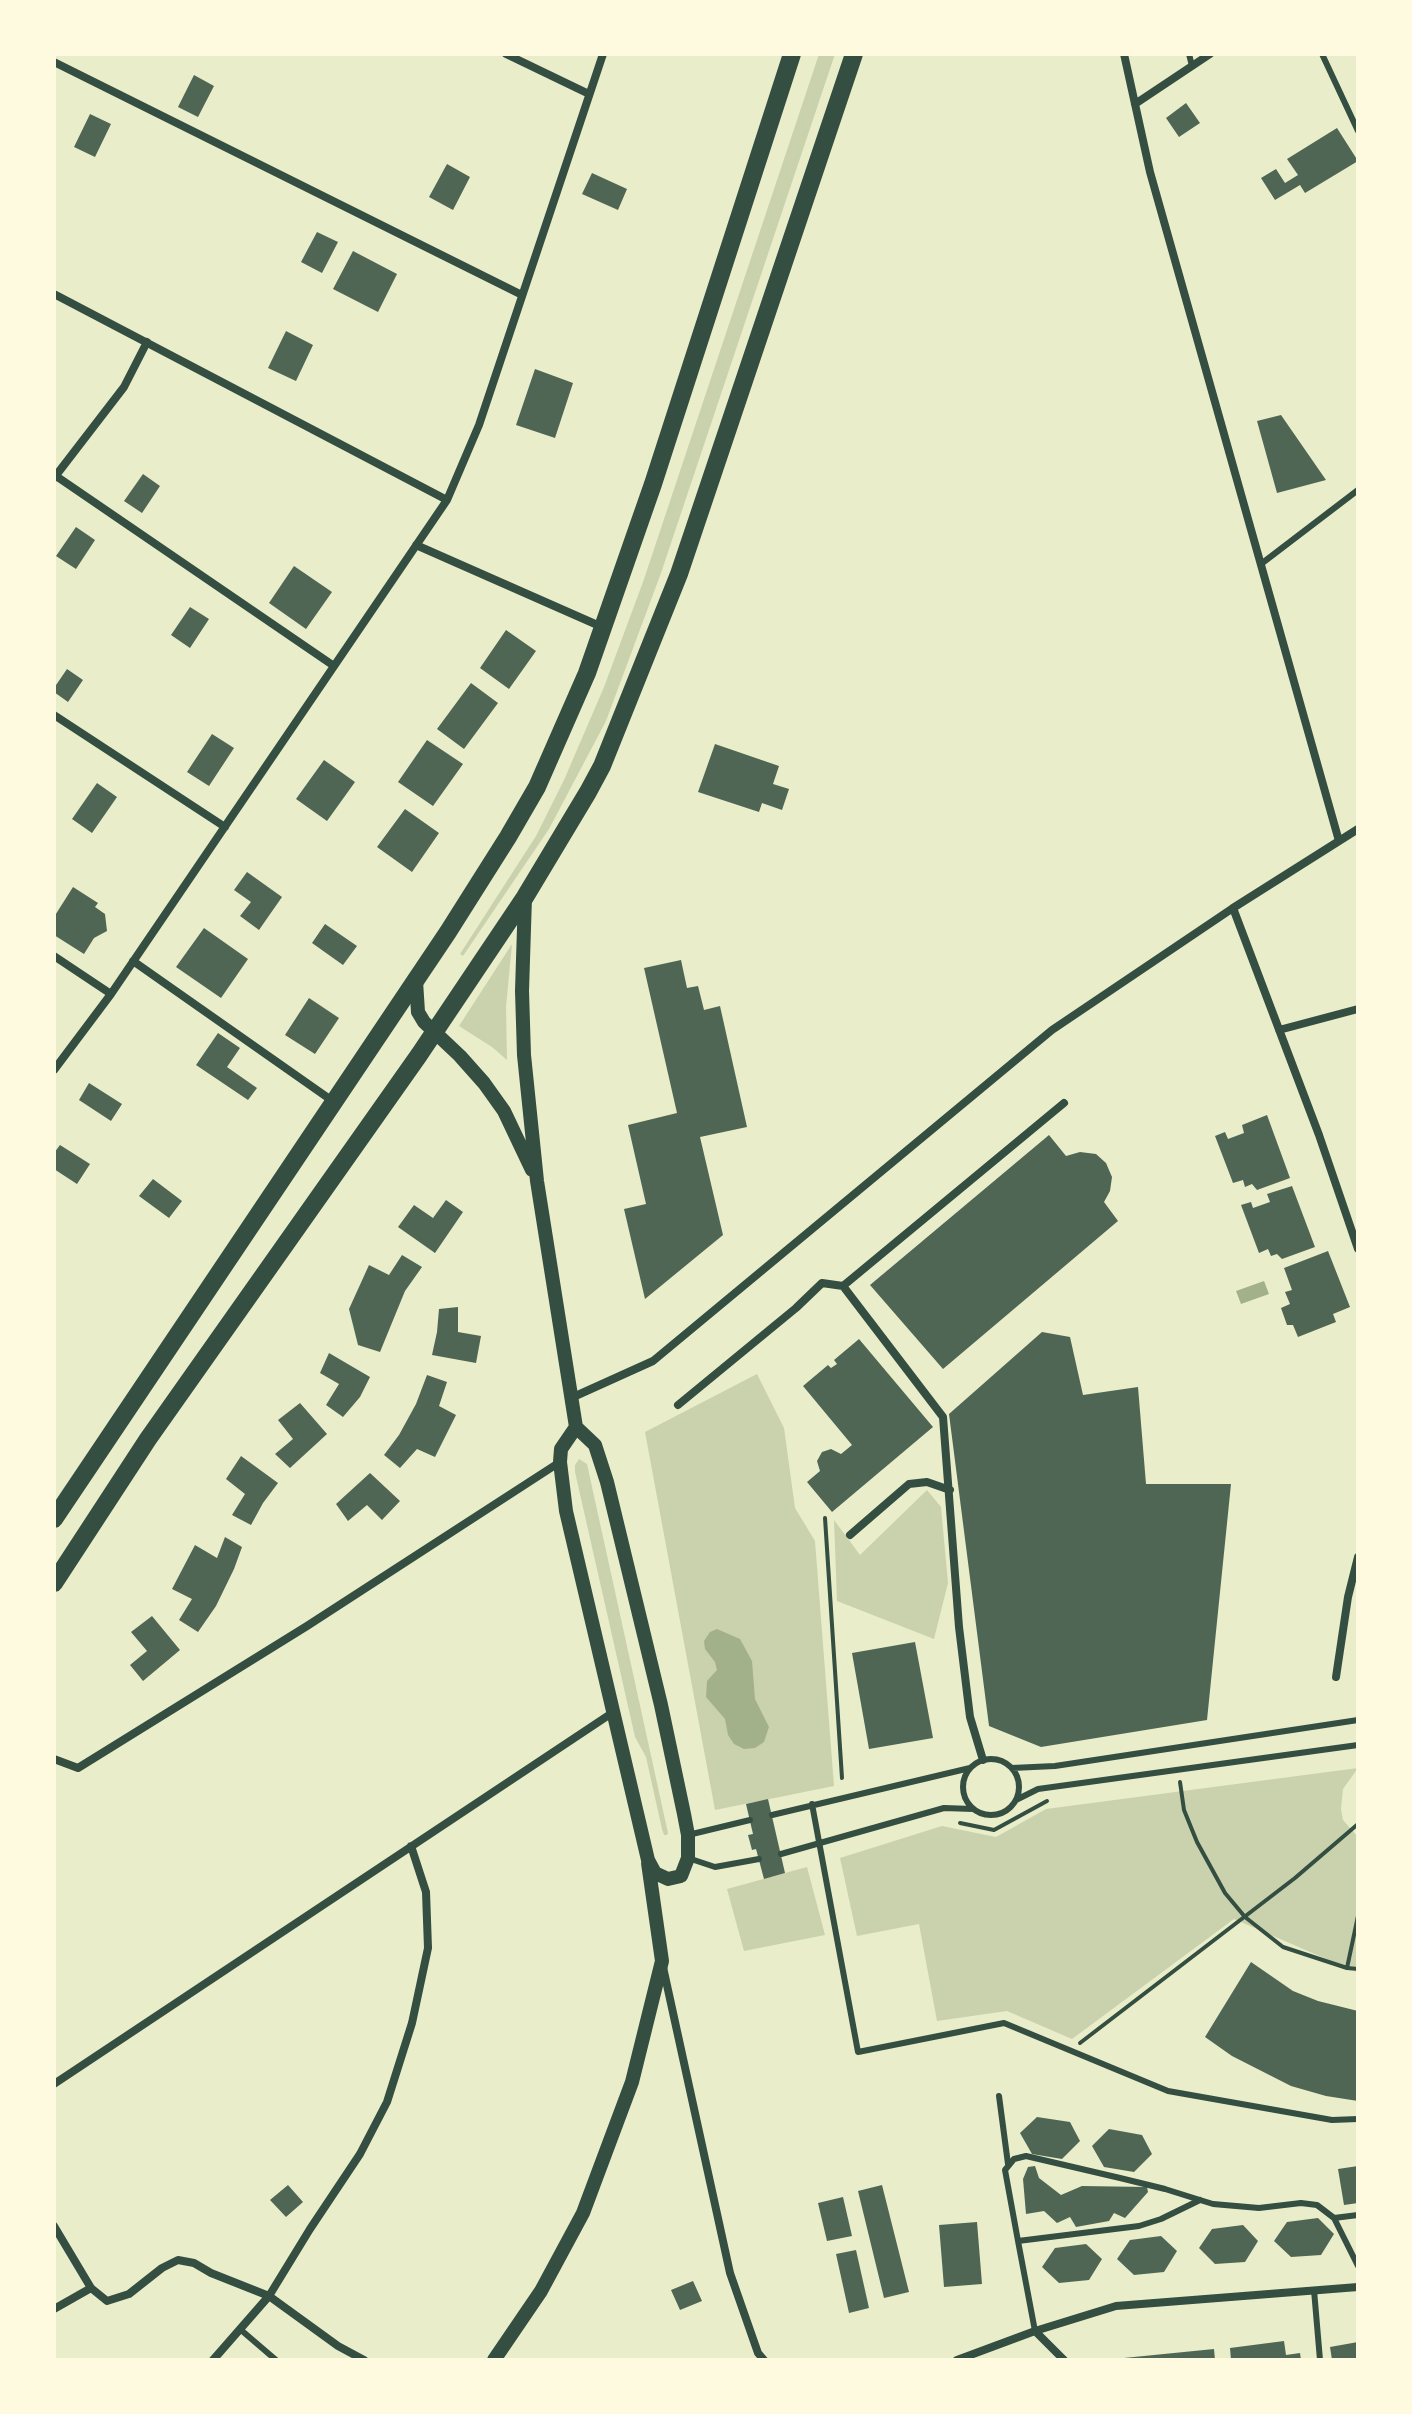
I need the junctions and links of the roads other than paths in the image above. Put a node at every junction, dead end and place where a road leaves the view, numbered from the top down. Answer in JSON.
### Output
{"nodes":[{"id":1,"x":506,"y":54,"type":"edge"},
{"id":2,"x":603,"y":54,"type":"edge"},
{"id":3,"x":792,"y":54,"type":"edge"},
{"id":4,"x":854,"y":54,"type":"edge"},
{"id":5,"x":1124,"y":54,"type":"edge"},
{"id":6,"x":1189,"y":54,"type":"edge"},
{"id":7,"x":1210,"y":54,"type":"edge"},
{"id":8,"x":1322,"y":54,"type":"edge"},
{"id":9,"x":54,"y":62,"type":"edge"},
{"id":10,"x":1192,"y":66,"type":"junction"},
{"id":11,"x":589,"y":94,"type":"junction"},
{"id":12,"x":1135,"y":104,"type":"junction"},
{"id":13,"x":1358,"y":131,"type":"edge"},
{"id":14,"x":54,"y":294,"type":"edge"},
{"id":15,"x":522,"y":295,"type":"junction"},
{"id":16,"x":147,"y":342,"type":"junction"},
{"id":17,"x":55,"y":477,"type":"edge"},
{"id":18,"x":1358,"y":490,"type":"edge"},
{"id":19,"x":447,"y":500,"type":"junction"},
{"id":20,"x":416,"y":545,"type":"junction"},
{"id":21,"x":1261,"y":564,"type":"junction"},
{"id":22,"x":603,"y":627,"type":"junction"},
{"id":23,"x":334,"y":666,"type":"junction"},
{"id":24,"x":54,"y":715,"type":"edge"},
{"id":25,"x":225,"y":827,"type":"junction"},
{"id":26,"x":1358,"y":829,"type":"edge"},
{"id":27,"x":1339,"y":841,"type":"junction"},
{"id":28,"x":525,"y":897,"type":"junction"},
{"id":29,"x":1233,"y":908,"type":"junction"},
{"id":30,"x":54,"y":956,"type":"edge"},
{"id":31,"x":133,"y":961,"type":"junction"},
{"id":32,"x":416,"y":981,"type":"junction"},
{"id":33,"x":111,"y":994,"type":"junction"},
{"id":34,"x":1358,"y":1009,"type":"edge"},
{"id":35,"x":1279,"y":1030,"type":"junction"},
{"id":36,"x":435,"y":1032,"type":"junction"},
{"id":37,"x":54,"y":1070,"type":"edge"},
{"id":38,"x":335,"y":1102,"type":"junction"},
{"id":39,"x":1064,"y":1103,"type":"dead end"},
{"id":40,"x":537,"y":1181,"type":"junction"},
{"id":41,"x":1358,"y":1249,"type":"edge"},
{"id":42,"x":843,"y":1286,"type":"junction"},
{"id":43,"x":571,"y":1398,"type":"junction"},
{"id":44,"x":678,"y":1405,"type":"dead end"},
{"id":45,"x":576,"y":1427,"type":"junction"},
{"id":46,"x":560,"y":1462,"type":"junction"},
{"id":47,"x":950,"y":1490,"type":"junction"},
{"id":48,"x":54,"y":1519,"type":"edge"},
{"id":49,"x":850,"y":1535,"type":"dead end"},
{"id":50,"x":1358,"y":1557,"type":"edge"},
{"id":51,"x":54,"y":1583,"type":"edge"},
{"id":52,"x":1336,"y":1677,"type":"dead end"},
{"id":53,"x":612,"y":1713,"type":"junction"},
{"id":54,"x":1358,"y":1720,"type":"edge"},
{"id":55,"x":1358,"y":1745,"type":"edge"},
{"id":56,"x":54,"y":1759,"type":"edge"},
{"id":57,"x":983,"y":1760,"type":"junction"},
{"id":58,"x":970,"y":1768,"type":"junction"},
{"id":59,"x":1012,"y":1768,"type":"junction"},
{"id":60,"x":1016,"y":1800,"type":"junction"},
{"id":61,"x":812,"y":1804,"type":"junction"},
{"id":62,"x":973,"y":1809,"type":"junction"},
{"id":63,"x":772,"y":1815,"type":"dead end"},
{"id":64,"x":750,"y":1820,"type":"dead end"},
{"id":65,"x":688,"y":1835,"type":"junction"},
{"id":66,"x":820,"y":1843,"type":"junction"},
{"id":67,"x":411,"y":1846,"type":"junction"},
{"id":68,"x":781,"y":1854,"type":"dead end"},
{"id":69,"x":688,"y":1858,"type":"junction"},
{"id":70,"x":759,"y":1859,"type":"dead end"},
{"id":71,"x":648,"y":1860,"type":"junction"},
{"id":72,"x":662,"y":1961,"type":"junction"},
{"id":73,"x":54,"y":2084,"type":"edge"},
{"id":74,"x":999,"y":2096,"type":"dead end"},
{"id":75,"x":1358,"y":2119,"type":"edge"},
{"id":76,"x":1008,"y":2164,"type":"junction"},
{"id":77,"x":1200,"y":2200,"type":"junction"},
{"id":78,"x":1358,"y":2215,"type":"edge"},
{"id":79,"x":1334,"y":2218,"type":"junction"},
{"id":80,"x":54,"y":2226,"type":"edge"},
{"id":81,"x":1018,"y":2241,"type":"junction"},
{"id":82,"x":1358,"y":2266,"type":"edge"},
{"id":83,"x":1358,"y":2287,"type":"edge"},
{"id":84,"x":91,"y":2288,"type":"junction"},
{"id":85,"x":1314,"y":2290,"type":"junction"},
{"id":86,"x":269,"y":2296,"type":"junction"},
{"id":87,"x":54,"y":2309,"type":"edge"},
{"id":88,"x":241,"y":2330,"type":"junction"},
{"id":89,"x":1035,"y":2331,"type":"junction"},
{"id":90,"x":213,"y":2360,"type":"edge"},
{"id":91,"x":276,"y":2360,"type":"edge"},
{"id":92,"x":364,"y":2360,"type":"edge"},
{"id":93,"x":494,"y":2360,"type":"edge"},
{"id":94,"x":764,"y":2360,"type":"edge"},
{"id":95,"x":957,"y":2360,"type":"edge"},
{"id":96,"x":1064,"y":2360,"type":"edge"},
{"id":97,"x":1320,"y":2360,"type":"edge"}],
"edges":[{"from":1,"to":11,"type":"street"},
{"from":2,"to":11,"type":"street"},
{"from":3,"to":22,"type":"main road"},
{"from":4,"to":28,"type":"main road"},
{"from":5,"to":12,"type":"street"},
{"from":6,"to":10,"type":"lane"},
{"from":7,"to":10,"type":"street"},
{"from":8,"to":13,"type":"lane"},
{"from":9,"to":15,"type":"street"},
{"from":10,"to":12,"type":"street"},
{"from":11,"to":15,"type":"street"},
{"from":12,"to":21,"type":"street"},
{"from":14,"to":16,"type":"street"},
{"from":15,"to":19,"type":"street"},
{"from":16,"to":17,"type":"street"},
{"from":16,"to":19,"type":"street"},
{"from":17,"to":23,"type":"street"},
{"from":18,"to":21,"type":"lane"},
{"from":19,"to":20,"type":"street"},
{"from":20,"to":22,"type":"street"},
{"from":20,"to":23,"type":"street"},
{"from":21,"to":27,"type":"street"},
{"from":22,"to":32,"type":"main road"},
{"from":23,"to":25,"type":"street"},
{"from":24,"to":25,"type":"street"},
{"from":25,"to":31,"type":"street"},
{"from":26,"to":27,"type":"street"},
{"from":27,"to":29,"type":"street"},
{"from":28,"to":36,"type":"main road"},
{"from":28,"to":40,"type":"street"},
{"from":29,"to":35,"type":"street"},
{"from":29,"to":43,"type":"street"},
{"from":30,"to":33,"type":"street"},
{"from":31,"to":33,"type":"street"},
{"from":31,"to":38,"type":"street"},
{"from":32,"to":36,"type":"street"},
{"from":32,"to":38,"type":"main road"},
{"from":33,"to":37,"type":"street"},
{"from":34,"to":35,"type":"street"},
{"from":35,"to":41,"type":"street"},
{"from":36,"to":40,"type":"street"},
{"from":36,"to":51,"type":"main road"},
{"from":38,"to":48,"type":"main road"},
{"from":39,"to":42,"type":"street"},
{"from":40,"to":43,"type":"street"},
{"from":42,"to":44,"type":"street"},
{"from":42,"to":47,"type":"street"},
{"from":43,"to":45,"type":"street"},
{"from":45,"to":46,"type":"street"},
{"from":45,"to":65,"type":"street"},
{"from":46,"to":53,"type":"street"},
{"from":46,"to":56,"type":"street"},
{"from":47,"to":49,"type":"street"},
{"from":47,"to":57,"type":"street"},
{"from":50,"to":52,"type":"street"},
{"from":53,"to":67,"type":"street"},
{"from":53,"to":71,"type":"street"},
{"from":54,"to":59,"type":"lane"},
{"from":55,"to":60,"type":"lane"},
{"from":57,"to":58,"type":"lane"},
{"from":57,"to":59,"type":"lane"},
{"from":58,"to":61,"type":"lane"},
{"from":58,"to":62,"type":"lane"},
{"from":59,"to":60,"type":"lane"},
{"from":60,"to":62,"type":"lane"},
{"from":61,"to":63,"type":"lane"},
{"from":61,"to":66,"type":"lane"},
{"from":62,"to":66,"type":"lane"},
{"from":64,"to":65,"type":"lane"},
{"from":65,"to":69,"type":"street"},
{"from":66,"to":68,"type":"lane"},
{"from":66,"to":75,"type":"lane"},
{"from":67,"to":73,"type":"street"},
{"from":67,"to":86,"type":"street"},
{"from":69,"to":70,"type":"lane"},
{"from":69,"to":71,"type":"street"},
{"from":71,"to":72,"type":"street"},
{"from":72,"to":93,"type":"street"},
{"from":72,"to":94,"type":"street"},
{"from":74,"to":76,"type":"lane"},
{"from":76,"to":77,"type":"lane"},
{"from":76,"to":81,"type":"lane"},
{"from":77,"to":79,"type":"lane"},
{"from":77,"to":81,"type":"lane"},
{"from":78,"to":79,"type":"lane"},
{"from":79,"to":82,"type":"lane"},
{"from":80,"to":84,"type":"street"},
{"from":81,"to":89,"type":"lane"},
{"from":83,"to":85,"type":"street"},
{"from":84,"to":86,"type":"street"},
{"from":84,"to":87,"type":"street"},
{"from":85,"to":89,"type":"street"},
{"from":85,"to":97,"type":"lane"},
{"from":86,"to":88,"type":"street"},
{"from":86,"to":92,"type":"street"},
{"from":88,"to":90,"type":"street"},
{"from":88,"to":91,"type":"lane"},
{"from":89,"to":95,"type":"street"},
{"from":89,"to":96,"type":"street"}]}
